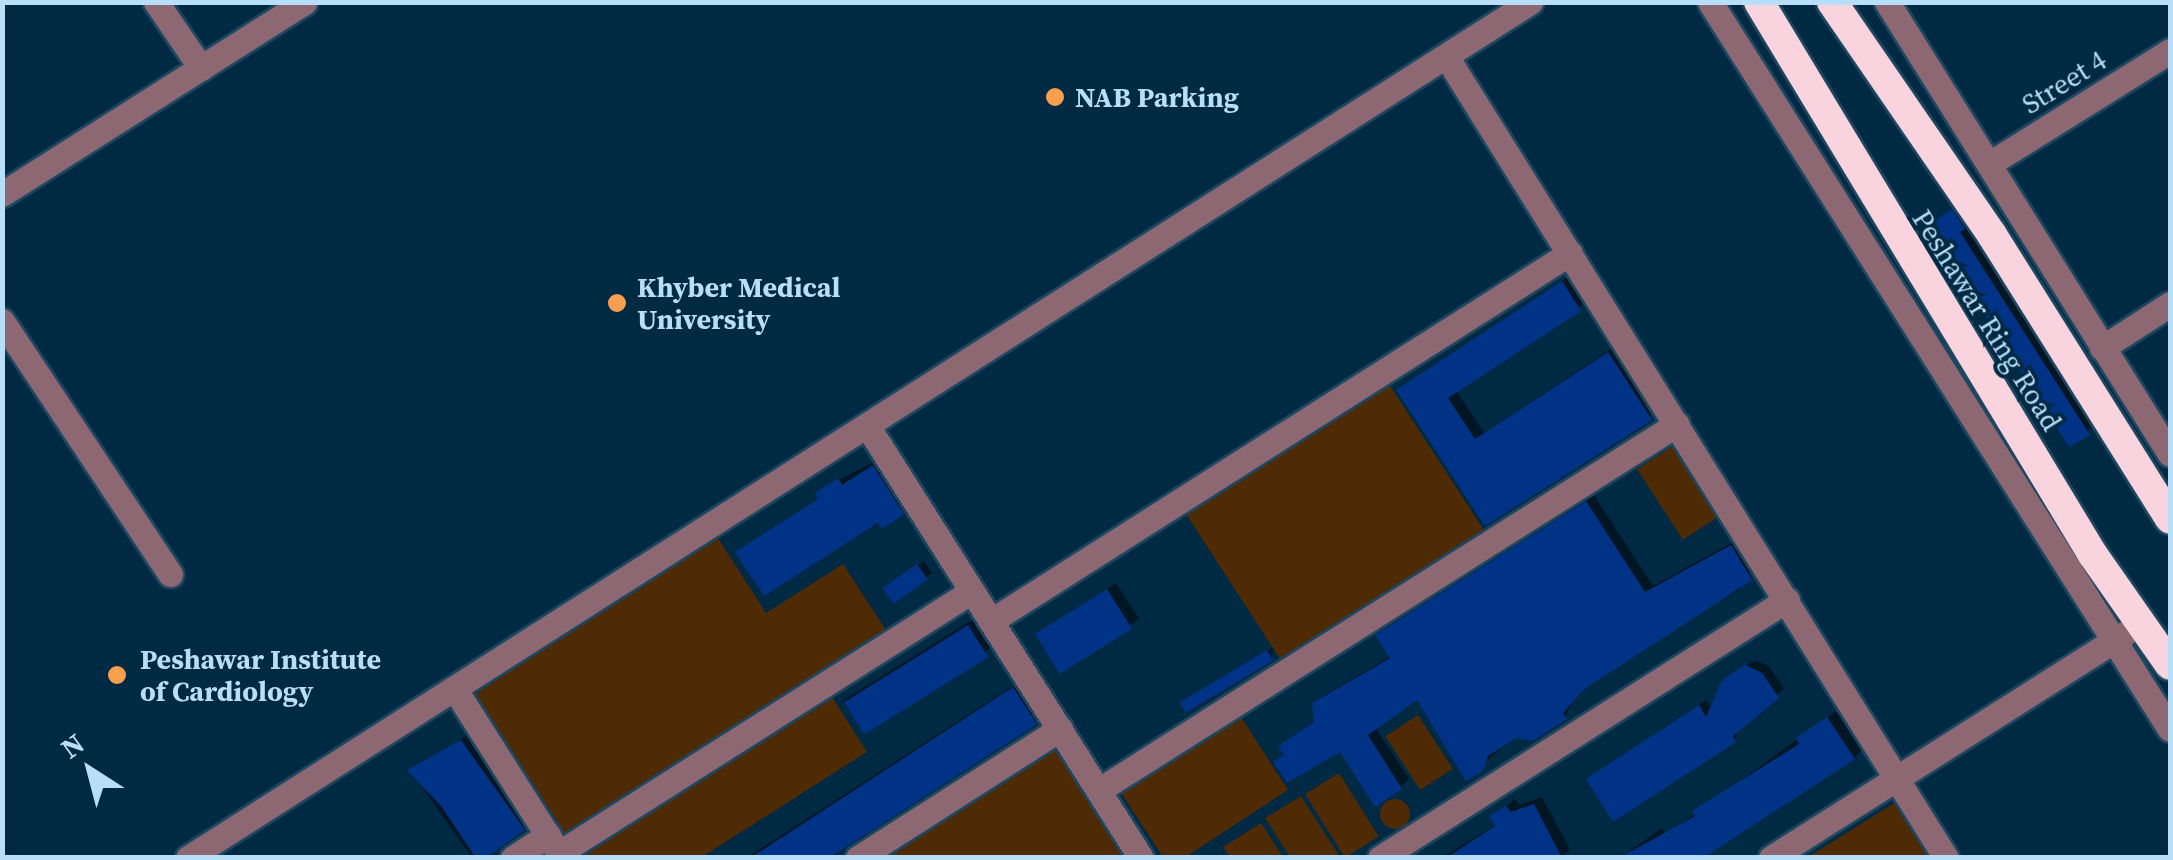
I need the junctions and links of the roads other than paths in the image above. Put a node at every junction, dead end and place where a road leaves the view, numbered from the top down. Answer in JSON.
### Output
{"nodes":[{"id":1,"x":156,"y":2,"type":"edge"},
{"id":2,"x":304,"y":2,"type":"edge"},
{"id":3,"x":1530,"y":2,"type":"edge"},
{"id":4,"x":1710,"y":2,"type":"edge"},
{"id":5,"x":1759,"y":2,"type":"edge"},
{"id":6,"x":1832,"y":2,"type":"edge"},
{"id":7,"x":1887,"y":2,"type":"edge"},
{"id":8,"x":2170,"y":51,"type":"edge"},
{"id":9,"x":1446,"y":56,"type":"junction"},
{"id":10,"x":201,"y":68,"type":"junction"},
{"id":11,"x":1989,"y":164,"type":"junction"},
{"id":12,"x":2,"y":194,"type":"edge"},
{"id":13,"x":1570,"y":253,"type":"junction"},
{"id":14,"x":2170,"y":304,"type":"edge"},
{"id":15,"x":2,"y":321,"type":"edge"},
{"id":16,"x":2102,"y":348,"type":"junction"},
{"id":17,"x":1677,"y":424,"type":"junction"},
{"id":18,"x":868,"y":427,"type":"junction"},
{"id":19,"x":2170,"y":454,"type":"edge"},
{"id":20,"x":2170,"y":519,"type":"edge"},
{"id":21,"x":170,"y":574,"type":"dead end"},
{"id":22,"x":972,"y":591,"type":"junction"},
{"id":23,"x":1788,"y":600,"type":"junction"},
{"id":24,"x":991,"y":621,"type":"junction"},
{"id":25,"x":2142,"y":624,"type":"junction"},
{"id":26,"x":2114,"y":639,"type":"junction"},
{"id":27,"x":2170,"y":665,"type":"edge"},
{"id":28,"x":456,"y":691,"type":"junction"},
{"id":29,"x":1060,"y":730,"type":"junction"},
{"id":30,"x":2170,"y":730,"type":"edge"},
{"id":31,"x":1896,"y":778,"type":"junction"},
{"id":32,"x":1098,"y":790,"type":"junction"},
{"id":33,"x":556,"y":849,"type":"edge"},
{"id":34,"x":194,"y":856,"type":"edge"},
{"id":35,"x":513,"y":858,"type":"edge"},
{"id":36,"x":858,"y":858,"type":"edge"},
{"id":37,"x":1141,"y":858,"type":"edge"},
{"id":38,"x":1380,"y":858,"type":"edge"},
{"id":39,"x":1770,"y":858,"type":"edge"},
{"id":40,"x":1946,"y":858,"type":"edge"}],
"edges":[{"from":1,"to":10,"type":"street"},
{"from":2,"to":10,"type":"street"},
{"from":3,"to":9,"type":"street"},
{"from":4,"to":26,"type":"street"},
{"from":5,"to":25,"type":"highway","name":"Peshawar Ring Road"},
{"from":6,"to":20,"type":"highway","name":"Peshawar Ring Road"},
{"from":7,"to":11,"type":"street"},
{"from":8,"to":11,"type":"street","name":"Street 4"},
{"from":9,"to":13,"type":"street"},
{"from":9,"to":18,"type":"street"},
{"from":10,"to":12,"type":"street"},
{"from":11,"to":16,"type":"street"},
{"from":13,"to":17,"type":"street"},
{"from":13,"to":24,"type":"street"},
{"from":14,"to":16,"type":"street"},
{"from":15,"to":21,"type":"street"},
{"from":16,"to":19,"type":"street"},
{"from":17,"to":23,"type":"street"},
{"from":17,"to":32,"type":"street"},
{"from":18,"to":22,"type":"street"},
{"from":18,"to":28,"type":"street"},
{"from":22,"to":24,"type":"street"},
{"from":22,"to":33,"type":"street"},
{"from":23,"to":31,"type":"street"},
{"from":23,"to":38,"type":"street"},
{"from":24,"to":29,"type":"street"},
{"from":25,"to":26,"type":"street"},
{"from":25,"to":27,"type":"highway","name":"Peshawar Ring Road"},
{"from":26,"to":30,"type":"street"},
{"from":26,"to":31,"type":"street"},
{"from":28,"to":33,"type":"street"},
{"from":28,"to":34,"type":"street"},
{"from":29,"to":32,"type":"street"},
{"from":29,"to":36,"type":"street"},
{"from":31,"to":39,"type":"street"},
{"from":31,"to":40,"type":"street"},
{"from":32,"to":37,"type":"street"},
{"from":33,"to":35,"type":"street"}]}
